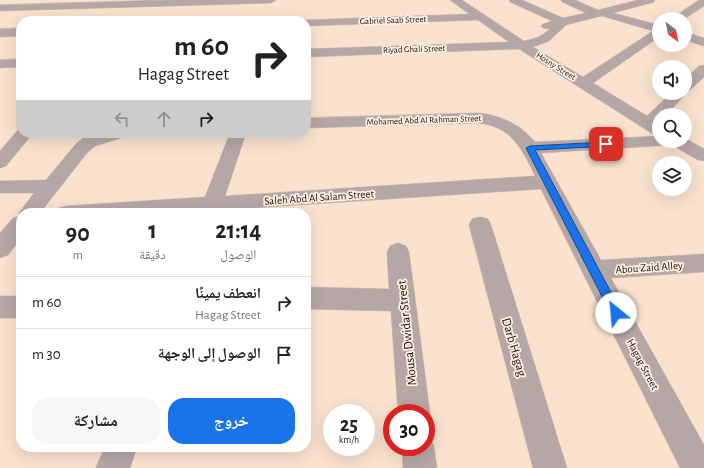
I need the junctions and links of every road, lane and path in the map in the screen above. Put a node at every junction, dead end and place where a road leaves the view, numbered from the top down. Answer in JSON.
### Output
{"nodes":[{"id":1,"x":270,"y":0,"type":"edge"},
{"id":2,"x":455,"y":0,"type":"edge"},
{"id":3,"x":514,"y":0,"type":"edge"},
{"id":4,"x":566,"y":0,"type":"edge"},
{"id":5,"x":617,"y":0,"type":"edge"},
{"id":6,"x":650,"y":0,"type":"edge"},
{"id":7,"x":704,"y":0,"type":"edge"},
{"id":8,"x":198,"y":1,"type":"edge"},
{"id":9,"x":113,"y":2,"type":"edge"},
{"id":10,"x":631,"y":5,"type":"junction"},
{"id":11,"x":0,"y":8,"type":"edge"},
{"id":12,"x":687,"y":12,"type":"edge"},
{"id":13,"x":599,"y":13,"type":"junction"},
{"id":14,"x":480,"y":17,"type":"junction"},
{"id":15,"x":562,"y":22,"type":"junction"},
{"id":16,"x":311,"y":23,"type":"edge"},
{"id":17,"x":535,"y":28,"type":"dead end"},
{"id":18,"x":652,"y":28,"type":"edge"},
{"id":19,"x":16,"y":32,"type":"edge"},
{"id":20,"x":0,"y":33,"type":"edge"},
{"id":21,"x":652,"y":35,"type":"edge"},
{"id":22,"x":521,"y":38,"type":"junction"},
{"id":23,"x":692,"y":38,"type":"edge"},
{"id":24,"x":704,"y":42,"type":"edge"},
{"id":25,"x":311,"y":53,"type":"edge"},
{"id":26,"x":16,"y":63,"type":"edge"},
{"id":27,"x":0,"y":64,"type":"edge"},
{"id":28,"x":704,"y":69,"type":"edge"},
{"id":29,"x":692,"y":81,"type":"edge"},
{"id":30,"x":584,"y":83,"type":"junction"},
{"id":31,"x":674,"y":100,"type":"edge"},
{"id":32,"x":668,"y":108,"type":"edge"},
{"id":33,"x":311,"y":123,"type":"edge"},
{"id":34,"x":652,"y":125,"type":"edge"},
{"id":35,"x":21,"y":138,"type":"edge"},
{"id":36,"x":102,"y":138,"type":"edge"},
{"id":37,"x":236,"y":138,"type":"edge"},
{"id":38,"x":652,"y":143,"type":"edge"},
{"id":39,"x":530,"y":148,"type":"junction"},
{"id":40,"x":683,"y":148,"type":"edge"},
{"id":41,"x":688,"y":148,"type":"edge"},
{"id":42,"x":704,"y":156,"type":"edge"},
{"id":43,"x":0,"y":162,"type":"edge"},
{"id":44,"x":704,"y":166,"type":"edge"},
{"id":45,"x":547,"y":182,"type":"junction"},
{"id":46,"x":51,"y":186,"type":"junction"},
{"id":47,"x":0,"y":187,"type":"edge"},
{"id":48,"x":33,"y":208,"type":"edge"},
{"id":49,"x":210,"y":208,"type":"edge"},
{"id":50,"x":480,"y":225,"type":"dead end"},
{"id":51,"x":16,"y":229,"type":"edge"},
{"id":52,"x":0,"y":249,"type":"edge"},
{"id":53,"x":398,"y":252,"type":"dead end"},
{"id":54,"x":704,"y":263,"type":"edge"},
{"id":55,"x":594,"y":270,"type":"junction"},
{"id":56,"x":311,"y":298,"type":"edge"},
{"id":57,"x":403,"y":300,"type":"junction"},
{"id":58,"x":0,"y":307,"type":"edge"},
{"id":59,"x":16,"y":307,"type":"edge"},
{"id":60,"x":413,"y":404,"type":"edge"},
{"id":61,"x":119,"y":452,"type":"edge"},
{"id":62,"x":419,"y":456,"type":"edge"},
{"id":63,"x":113,"y":468,"type":"edge"},
{"id":64,"x":420,"y":468,"type":"edge"},
{"id":65,"x":550,"y":468,"type":"edge"},
{"id":66,"x":698,"y":468,"type":"edge"}],
"edges":[{"from":1,"to":8,"type":"street"},
{"from":2,"to":14,"type":"street","name":"Hosny Street"},
{"from":3,"to":15,"type":"street"},
{"from":4,"to":13,"type":"street"},
{"from":5,"to":10,"type":"street"},
{"from":6,"to":10,"type":"street"},
{"from":7,"to":12,"type":"street"},
{"from":8,"to":9,"type":"street"},
{"from":9,"to":11,"type":"street"},
{"from":10,"to":13,"type":"street"},
{"from":13,"to":15,"type":"street"},
{"from":13,"to":18,"type":"street"},
{"from":14,"to":16,"type":"street","name":"Gabriel Saab Street"},
{"from":14,"to":22,"type":"street","name":"Hosny Street"},
{"from":15,"to":17,"type":"street"},
{"from":15,"to":22,"type":"street","name":"Riyad Ghali Street"},
{"from":19,"to":20,"type":"street"},
{"from":21,"to":30,"type":"street"},
{"from":22,"to":25,"type":"street","name":"Riyad Ghali Street"},
{"from":22,"to":30,"type":"street","name":"Hosny Street"},
{"from":23,"to":24,"type":"street"},
{"from":26,"to":27,"type":"street"},
{"from":28,"to":29,"type":"street"},
{"from":30,"to":34,"type":"street","name":"Hosny Street"},
{"from":31,"to":32,"type":"street"},
{"from":33,"to":39,"type":"street","name":"Mohamed Abd Al Rahman Street"},
{"from":35,"to":43,"type":"street"},
{"from":36,"to":46,"type":"street"},
{"from":37,"to":49,"type":"street"},
{"from":38,"to":39,"type":"street"},
{"from":39,"to":45,"type":"street","name":"Hagag Street"},
{"from":40,"to":44,"type":"street"},
{"from":41,"to":42,"type":"street"},
{"from":45,"to":49,"type":"street","name":"Saleh Abd Al Salam Street"},
{"from":45,"to":55,"type":"street","name":"Hagag Street"},
{"from":46,"to":47,"type":"street"},
{"from":46,"to":48,"type":"street"},
{"from":50,"to":65,"type":"street","name":"Darb Hagag"},
{"from":51,"to":52,"type":"street"},
{"from":53,"to":57,"type":"street","name":"Mousa Dwidar Street"},
{"from":54,"to":55,"type":"street","name":"Abou Zaid Alley"},
{"from":55,"to":66,"type":"street","name":"Hagag Street"},
{"from":56,"to":57,"type":"street"},
{"from":57,"to":60,"type":"street","name":"Mousa Dwidar Street"},
{"from":58,"to":59,"type":"street"},
{"from":61,"to":63,"type":"street"},
{"from":62,"to":64,"type":"street"}]}
